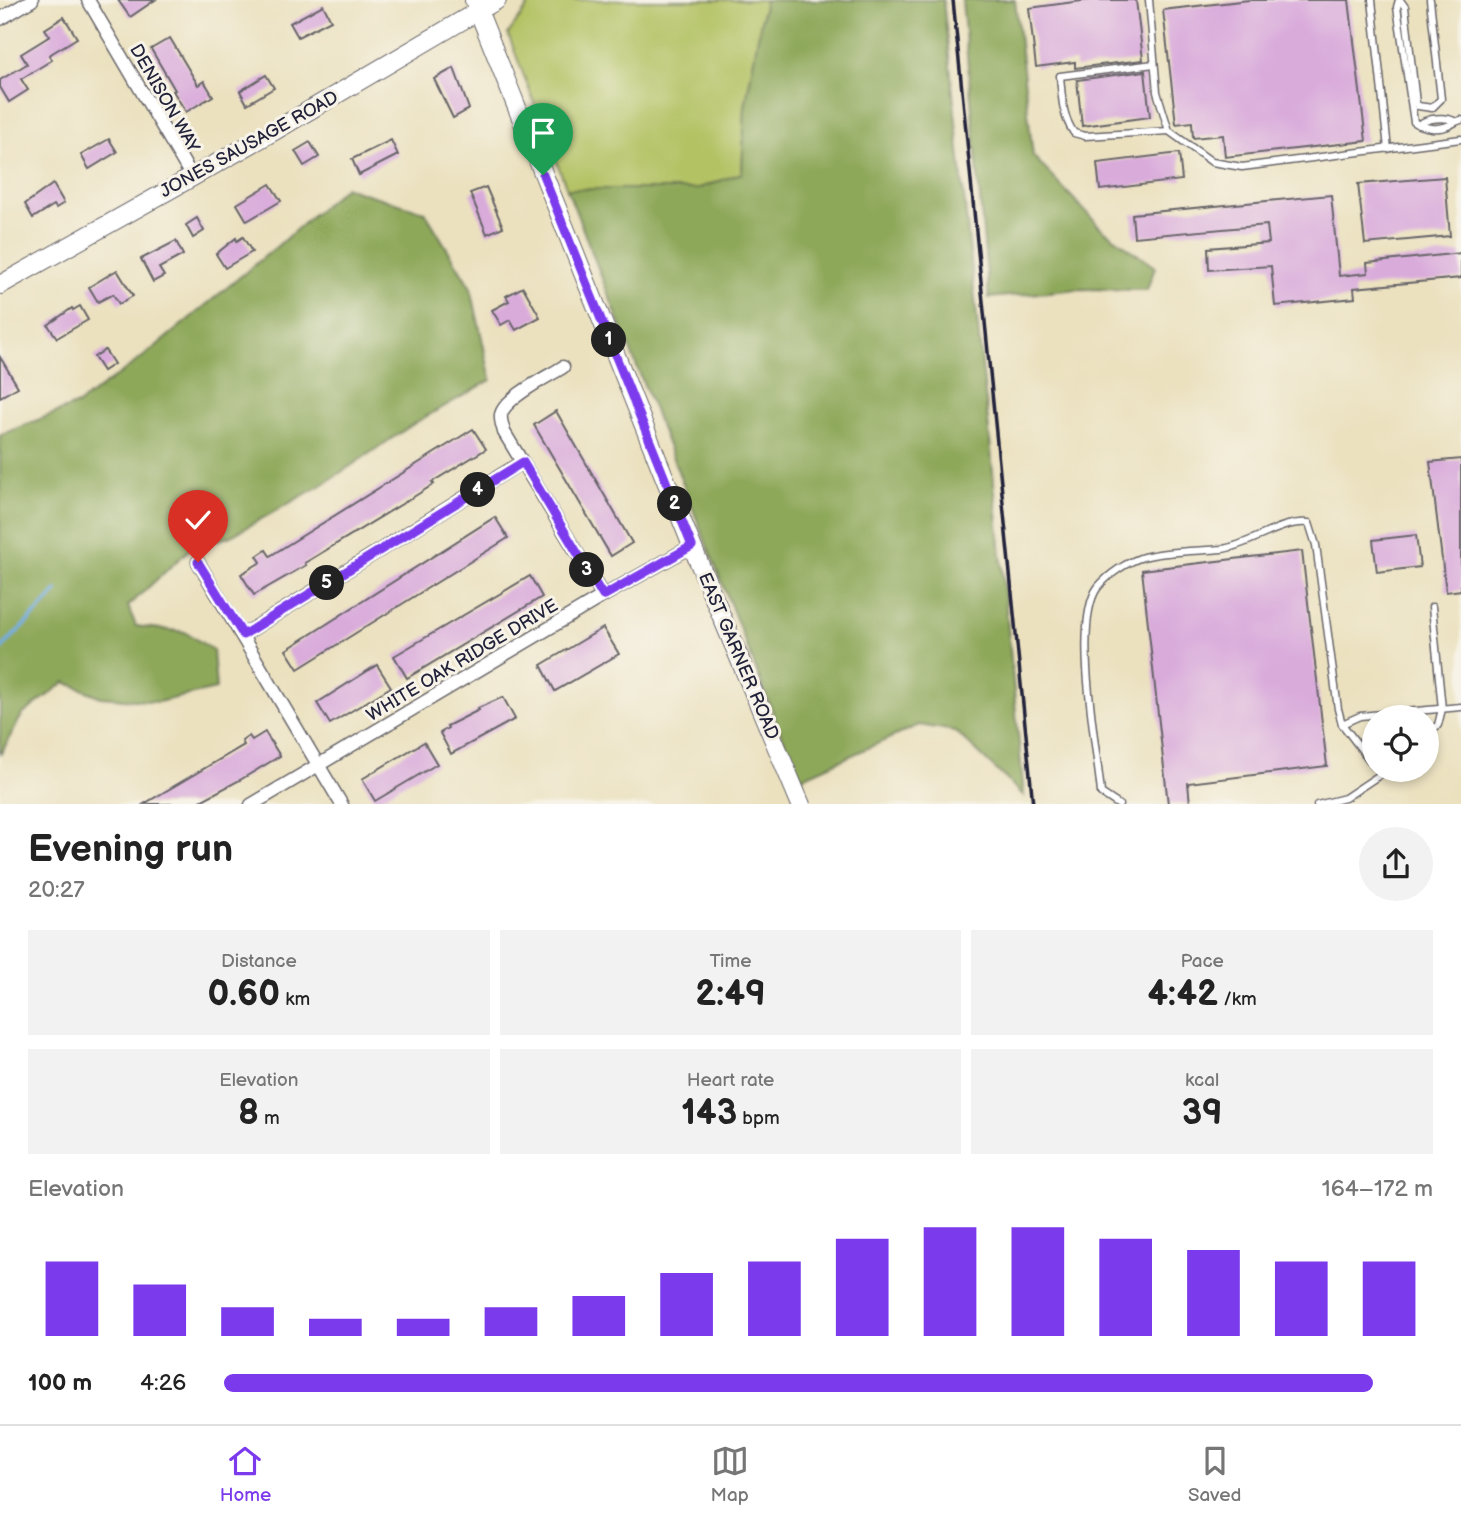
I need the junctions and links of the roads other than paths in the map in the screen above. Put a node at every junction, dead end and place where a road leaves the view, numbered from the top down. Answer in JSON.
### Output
{"nodes":[{"id":1,"x":32,"y":0,"type":"edge"},
{"id":2,"x":88,"y":0,"type":"edge"},
{"id":3,"x":497,"y":0,"type":"edge"},
{"id":4,"x":1149,"y":0,"type":"edge"},
{"id":5,"x":1372,"y":0,"type":"edge"},
{"id":6,"x":1400,"y":0,"type":"edge"},
{"id":7,"x":1430,"y":0,"type":"edge"},
{"id":8,"x":476,"y":5,"type":"edge"},
{"id":9,"x":0,"y":19,"type":"edge"},
{"id":10,"x":1154,"y":64,"type":"junction"},
{"id":11,"x":1457,"y":120,"type":"edge"},
{"id":12,"x":1169,"y":131,"type":"junction"},
{"id":13,"x":1461,"y":139,"type":"edge"},
{"id":14,"x":1388,"y":149,"type":"junction"},
{"id":15,"x":192,"y":177,"type":"junction"},
{"id":16,"x":0,"y":285,"type":"edge"},
{"id":17,"x":564,"y":367,"type":"dead end"},
{"id":18,"x":523,"y":462,"type":"junction"},
{"id":19,"x":692,"y":546,"type":"junction"},
{"id":20,"x":198,"y":562,"type":"dead end"},
{"id":21,"x":603,"y":596,"type":"junction"},
{"id":22,"x":1432,"y":607,"type":"dead end"},
{"id":23,"x":243,"y":635,"type":"junction"},
{"id":24,"x":1461,"y":708,"type":"edge"},
{"id":25,"x":1442,"y":709,"type":"junction"},
{"id":26,"x":1439,"y":722,"type":"edge"},
{"id":27,"x":1342,"y":724,"type":"junction"},
{"id":28,"x":1362,"y":751,"type":"edge"},
{"id":29,"x":319,"y":764,"type":"junction"},
{"id":30,"x":1364,"y":782,"type":"edge"},
{"id":31,"x":251,"y":804,"type":"edge"},
{"id":32,"x":342,"y":804,"type":"edge"},
{"id":33,"x":801,"y":804,"type":"edge"},
{"id":34,"x":1119,"y":804,"type":"edge"},
{"id":35,"x":1317,"y":804,"type":"edge"}],
"edges":[{"from":1,"to":9,"type":"street"},
{"from":2,"to":15,"type":"street","name":"DENISON WAY"},
{"from":3,"to":8,"type":"main road","name":"JONES SAUSAGE ROAD"},
{"from":4,"to":10,"type":"lane"},
{"from":5,"to":14,"type":"lane"},
{"from":6,"to":7,"type":"lane"},
{"from":6,"to":11,"type":"lane"},
{"from":8,"to":15,"type":"main road","name":"JONES SAUSAGE ROAD"},
{"from":8,"to":19,"type":"main road","name":"EAST GARNER ROAD"},
{"from":10,"to":12,"type":"lane"},
{"from":10,"to":12,"type":"lane"},
{"from":12,"to":14,"type":"lane"},
{"from":13,"to":14,"type":"lane"},
{"from":15,"to":16,"type":"main road","name":"JONES SAUSAGE ROAD"},
{"from":17,"to":18,"type":"street"},
{"from":18,"to":21,"type":"street"},
{"from":18,"to":23,"type":"street"},
{"from":19,"to":21,"type":"street","name":"WHITE OAK RIDGE DRIVE"},
{"from":19,"to":33,"type":"main road","name":"EAST GARNER ROAD"},
{"from":20,"to":23,"type":"street"},
{"from":21,"to":29,"type":"street","name":"WHITE OAK RIDGE DRIVE"},
{"from":22,"to":25,"type":"lane"},
{"from":23,"to":29,"type":"street"},
{"from":24,"to":25,"type":"lane"},
{"from":25,"to":26,"type":"lane"},
{"from":25,"to":27,"type":"lane"},
{"from":27,"to":28,"type":"lane"},
{"from":27,"to":34,"type":"lane"},
{"from":29,"to":31,"type":"street","name":"WHITE OAK RIDGE DRIVE"},
{"from":29,"to":32,"type":"street"},
{"from":30,"to":35,"type":"lane"}]}
